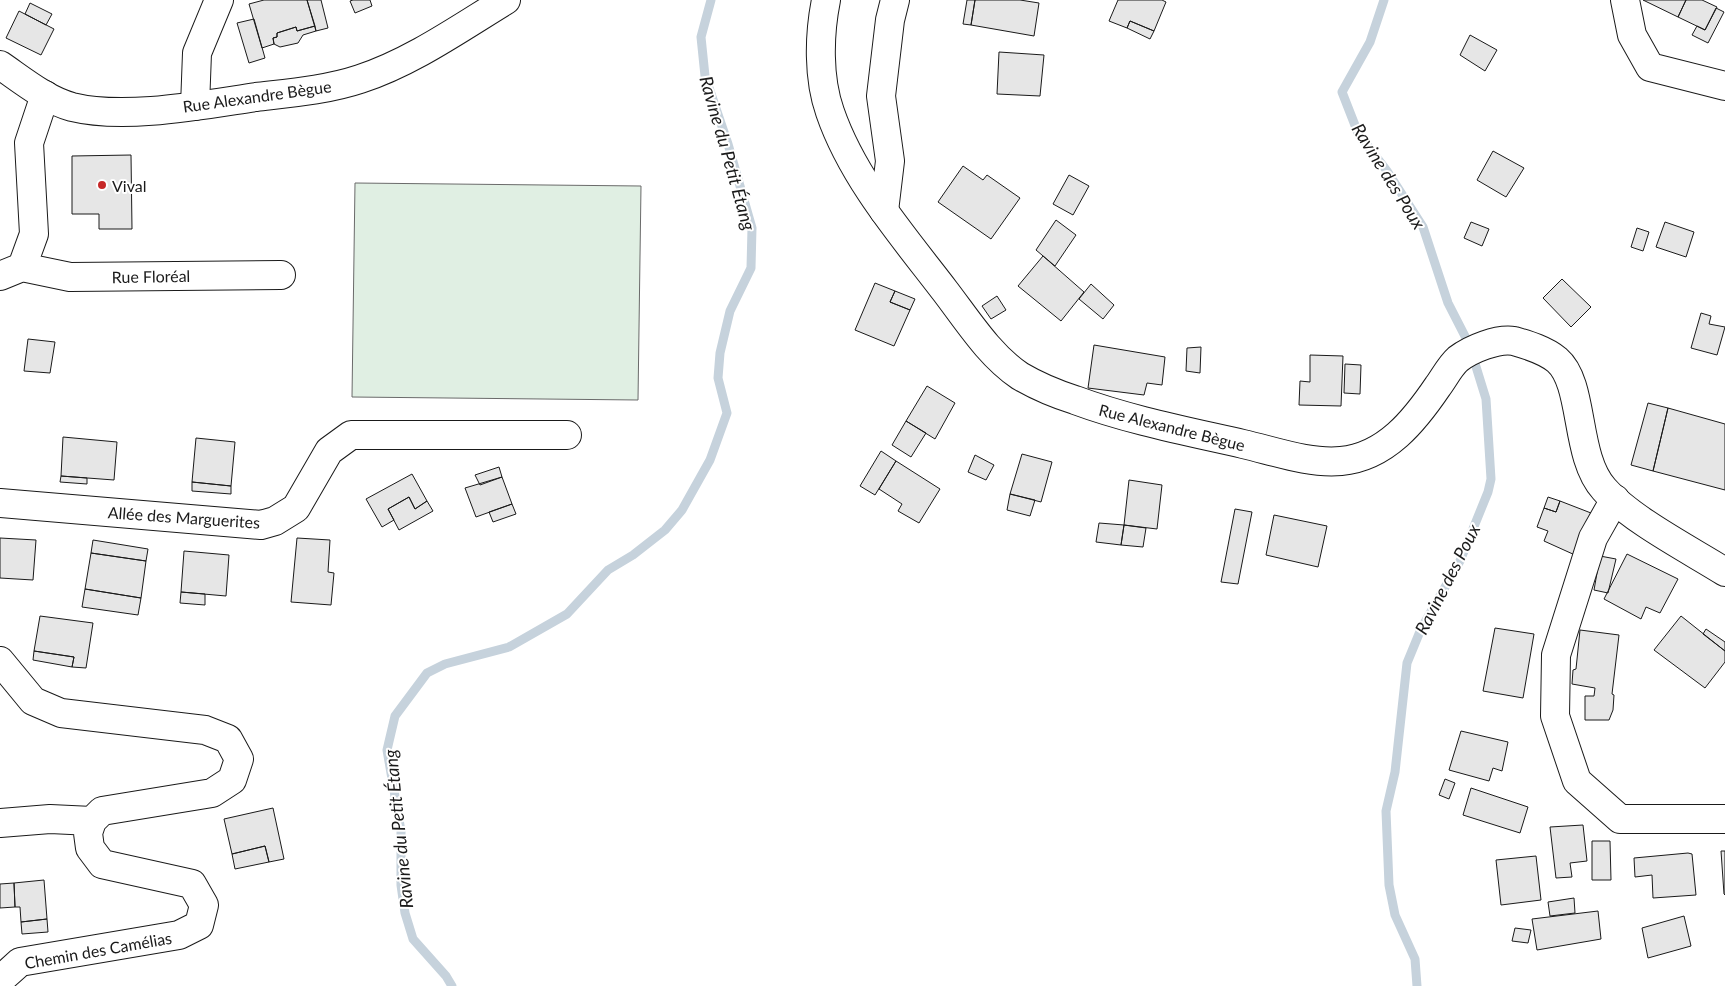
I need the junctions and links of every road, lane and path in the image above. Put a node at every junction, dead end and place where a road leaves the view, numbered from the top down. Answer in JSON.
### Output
{"nodes":[{"id":1,"x":219,"y":0,"type":"edge"},
{"id":2,"x":506,"y":0,"type":"edge"},
{"id":3,"x":826,"y":0,"type":"edge"},
{"id":4,"x":895,"y":0,"type":"edge"},
{"id":5,"x":1625,"y":0,"type":"edge"},
{"id":6,"x":0,"y":65,"type":"edge"},
{"id":7,"x":1725,"y":86,"type":"edge"},
{"id":8,"x":46,"y":95,"type":"junction"},
{"id":9,"x":195,"y":106,"type":"junction"},
{"id":10,"x":884,"y":211,"type":"junction"},
{"id":11,"x":11,"y":271,"type":"edge"},
{"id":12,"x":281,"y":275,"type":"dead end"},
{"id":13,"x":567,"y":435,"type":"dead end"},
{"id":14,"x":1615,"y":499,"type":"junction"},
{"id":15,"x":0,"y":503,"type":"edge"},
{"id":16,"x":1725,"y":572,"type":"edge"},
{"id":17,"x":0,"y":661,"type":"edge"},
{"id":18,"x":1725,"y":819,"type":"edge"},
{"id":19,"x":92,"y":821,"type":"junction"},
{"id":20,"x":0,"y":823,"type":"edge"},
{"id":21,"x":0,"y":980,"type":"edge"}],
"edges":[{"from":1,"to":9,"type":"street"},
{"from":2,"to":9,"type":"street","name":"Rue Alexandre Bègue"},
{"from":3,"to":10,"type":"street","name":"Rue Alexandre Bègue"},
{"from":4,"to":10,"type":"street"},
{"from":5,"to":7,"type":"street"},
{"from":6,"to":8,"type":"street","name":"Rue Alexandre Bègue"},
{"from":8,"to":9,"type":"street","name":"Rue Alexandre Bègue"},
{"from":8,"to":11,"type":"street","name":"Rue Floréal"},
{"from":10,"to":14,"type":"street","name":"Rue Alexandre Bègue"},
{"from":11,"to":12,"type":"street","name":"Rue Floréal"},
{"from":13,"to":15,"type":"street","name":"Allée des Marguerites"},
{"from":14,"to":16,"type":"street","name":"Rue Alexandre Bègue"},
{"from":14,"to":18,"type":"street"},
{"from":17,"to":19,"type":"street"},
{"from":19,"to":20,"type":"street"},
{"from":19,"to":21,"type":"street","name":"Chemin des Camélias"}]}
